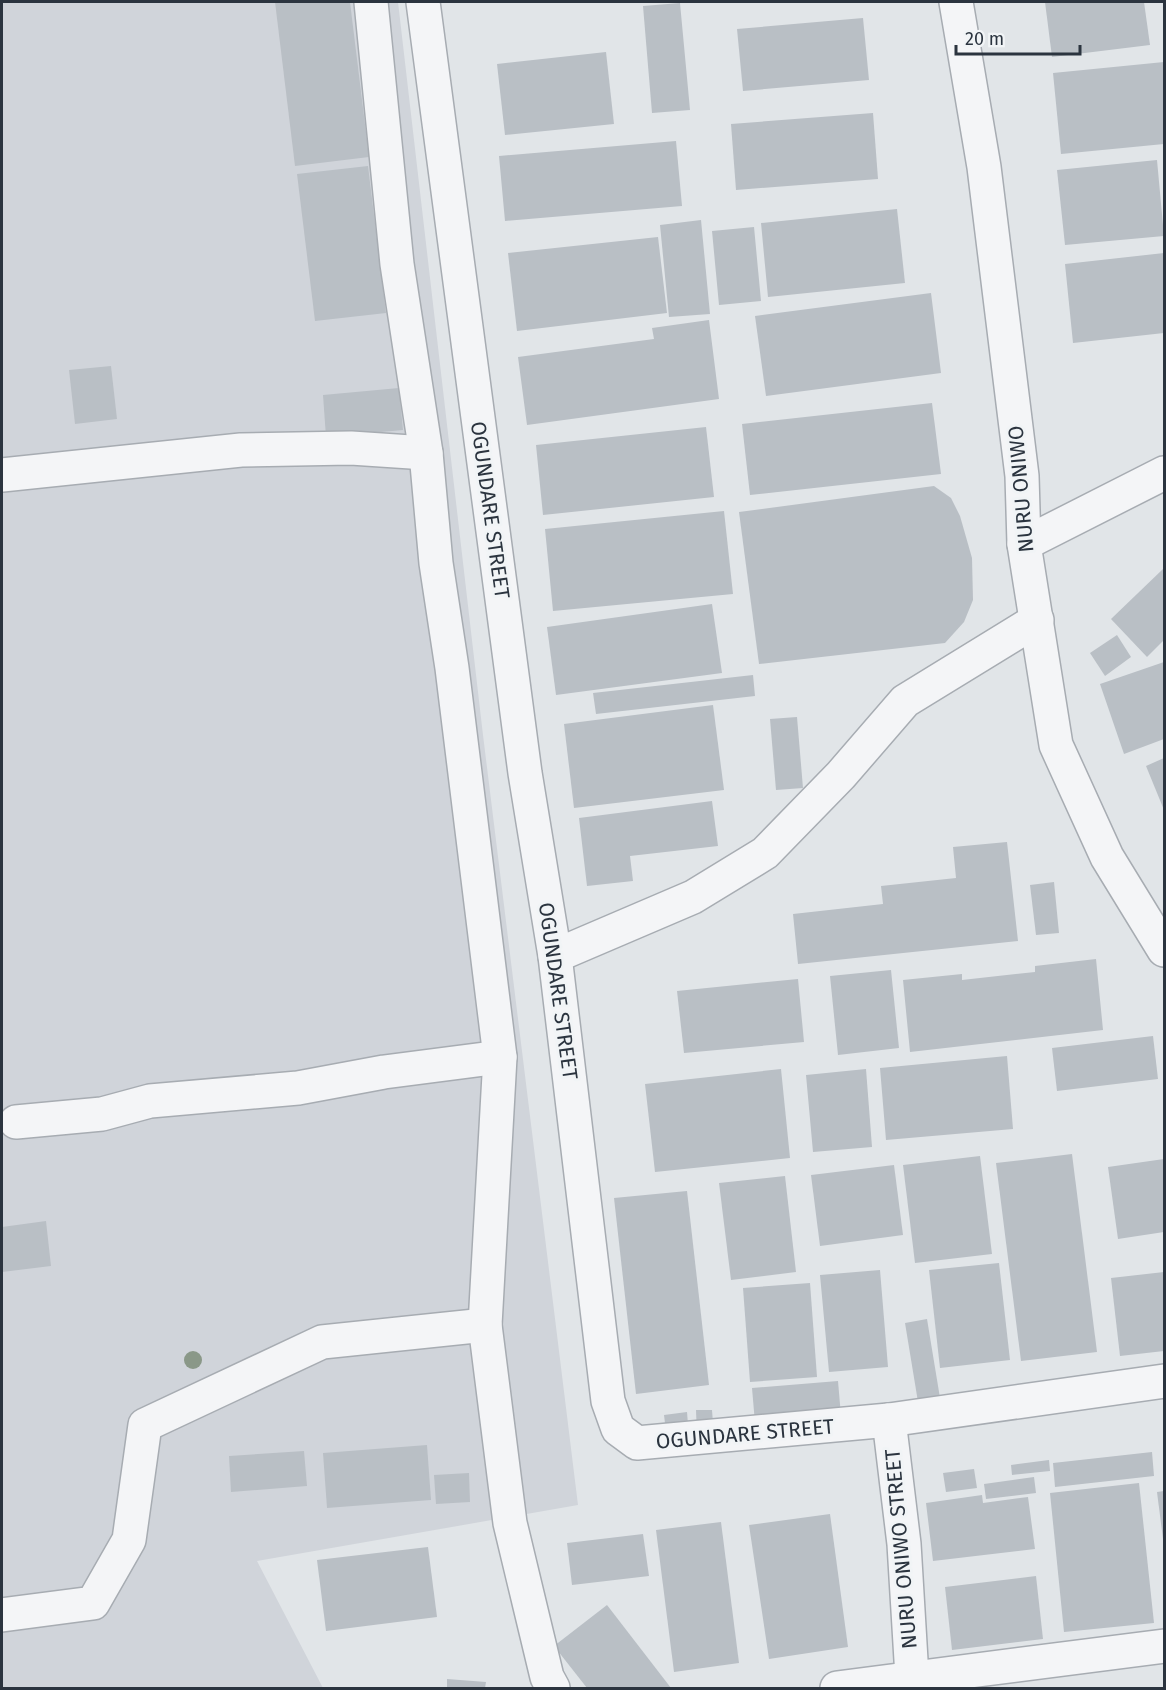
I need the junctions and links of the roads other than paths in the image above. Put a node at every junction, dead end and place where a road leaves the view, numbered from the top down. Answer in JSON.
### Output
{"nodes":[{"id":1,"x":371,"y":2,"type":"edge"},
{"id":2,"x":423,"y":2,"type":"edge"},
{"id":3,"x":956,"y":2,"type":"edge"},
{"id":4,"x":426,"y":453,"type":"junction"},
{"id":5,"x":1164,"y":473,"type":"edge"},
{"id":6,"x":2,"y":475,"type":"edge"},
{"id":7,"x":1024,"y":544,"type":"junction"},
{"id":8,"x":1036,"y":620,"type":"junction"},
{"id":9,"x":1164,"y":950,"type":"edge"},
{"id":10,"x":555,"y":956,"type":"junction"},
{"id":11,"x":500,"y":1058,"type":"junction"},
{"id":12,"x":16,"y":1122,"type":"dead end"},
{"id":13,"x":485,"y":1325,"type":"junction"},
{"id":14,"x":1164,"y":1381,"type":"edge"},
{"id":15,"x":889,"y":1420,"type":"junction"},
{"id":16,"x":2,"y":1615,"type":"edge"},
{"id":17,"x":1164,"y":1646,"type":"edge"},
{"id":18,"x":912,"y":1677,"type":"junction"},
{"id":19,"x":553,"y":1689,"type":"edge"},
{"id":20,"x":837,"y":1689,"type":"edge"}],
"edges":[{"from":1,"to":4,"type":"street"},
{"from":2,"to":10,"type":"street","name":"OGUNDARE STREET"},
{"from":3,"to":7,"type":"street","name":"NURU ONIWO"},
{"from":4,"to":6,"type":"street"},
{"from":4,"to":11,"type":"street"},
{"from":5,"to":7,"type":"street"},
{"from":7,"to":8,"type":"street","name":"NURU ONIWO"},
{"from":8,"to":9,"type":"street","name":"NURU ONIWO"},
{"from":8,"to":10,"type":"street"},
{"from":10,"to":15,"type":"street","name":"OGUNDARE STREET"},
{"from":11,"to":12,"type":"street"},
{"from":11,"to":13,"type":"street"},
{"from":13,"to":16,"type":"street"},
{"from":13,"to":19,"type":"street"},
{"from":14,"to":15,"type":"street","name":"OGUNDARE STREET"},
{"from":15,"to":18,"type":"street","name":"NURU ONIWO STREET"},
{"from":17,"to":18,"type":"street"},
{"from":18,"to":20,"type":"street"}]}
